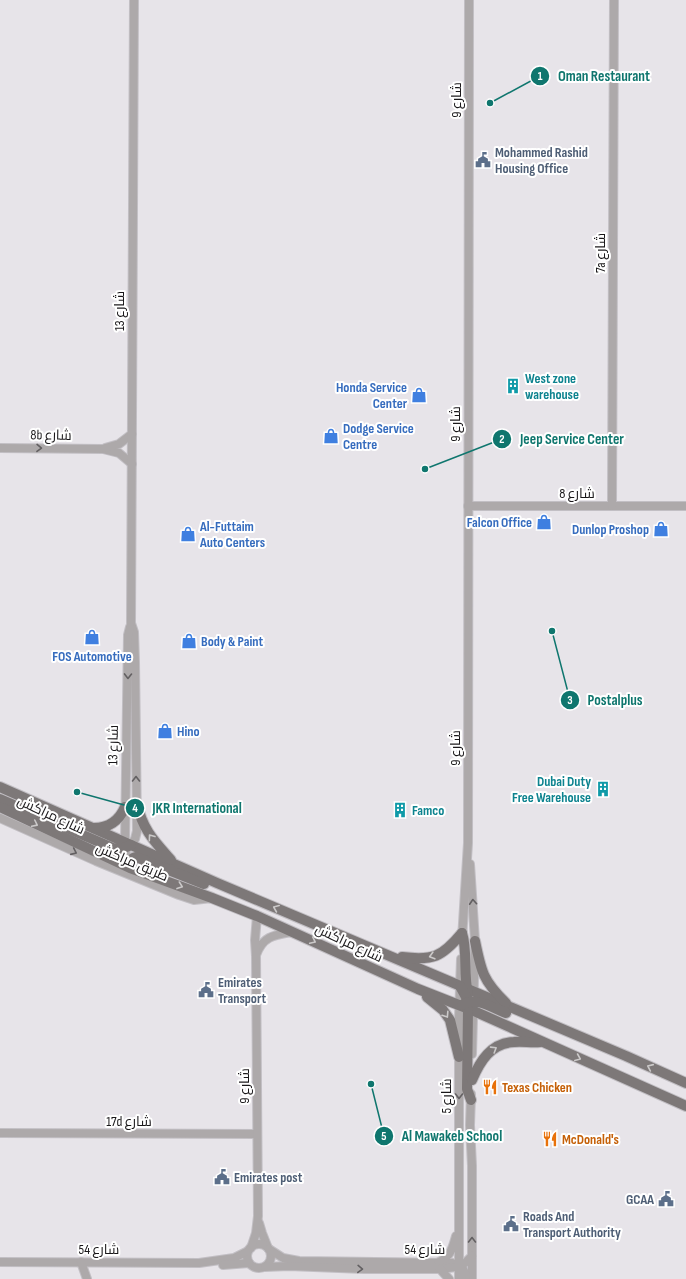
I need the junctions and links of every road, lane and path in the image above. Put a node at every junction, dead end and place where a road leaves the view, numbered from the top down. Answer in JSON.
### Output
{"nodes":[{"id":1,"x":134,"y":0,"type":"edge"},
{"id":2,"x":469,"y":0,"type":"edge"},
{"id":3,"x":614,"y":0,"type":"edge"},
{"id":4,"x":132,"y":434,"type":"junction"},
{"id":5,"x":0,"y":448,"type":"edge"},
{"id":6,"x":103,"y":449,"type":"junction"},
{"id":7,"x":132,"y":464,"type":"junction"},
{"id":8,"x":468,"y":506,"type":"junction"},
{"id":9,"x":612,"y":506,"type":"junction"},
{"id":10,"x":686,"y":506,"type":"edge"},
{"id":11,"x":131,"y":623,"type":"junction"},
{"id":12,"x":0,"y":788,"type":"edge"},
{"id":13,"x":0,"y":799,"type":"edge"},
{"id":14,"x":136,"y":803,"type":"junction"},
{"id":15,"x":0,"y":807,"type":"edge"},
{"id":16,"x":125,"y":807,"type":"junction"},
{"id":17,"x":0,"y":818,"type":"edge"},
{"id":18,"x":92,"y":828,"type":"junction"},
{"id":19,"x":127,"y":845,"type":"junction"},
{"id":20,"x":468,"y":848,"type":"junction"},
{"id":21,"x":175,"y":865,"type":"junction"},
{"id":22,"x":132,"y":868,"type":"junction"},
{"id":23,"x":218,"y":883,"type":"junction"},
{"id":24,"x":212,"y":898,"type":"junction"},
{"id":25,"x":257,"y":916,"type":"junction"},
{"id":26,"x":292,"y":932,"type":"junction"},
{"id":27,"x":462,"y":932,"type":"junction"},
{"id":28,"x":475,"y":941,"type":"junction"},
{"id":29,"x":256,"y":956,"type":"junction"},
{"id":30,"x":390,"y":956,"type":"junction"},
{"id":31,"x":375,"y":970,"type":"junction"},
{"id":32,"x":418,"y":989,"type":"junction"},
{"id":33,"x":467,"y":999,"type":"junction"},
{"id":34,"x":512,"y":1008,"type":"junction"},
{"id":35,"x":544,"y":1022,"type":"junction"},
{"id":36,"x":543,"y":1042,"type":"junction"},
{"id":37,"x":459,"y":1057,"type":"junction"},
{"id":38,"x":472,"y":1080,"type":"junction"},
{"id":39,"x":686,"y":1083,"type":"edge"},
{"id":40,"x":471,"y":1100,"type":"junction"},
{"id":41,"x":682,"y":1104,"type":"edge"},
{"id":42,"x":686,"y":1112,"type":"edge"},
{"id":43,"x":0,"y":1133,"type":"edge"},
{"id":44,"x":257,"y":1134,"type":"junction"},
{"id":45,"x":258,"y":1216,"type":"junction"},
{"id":46,"x":459,"y":1228,"type":"junction"},
{"id":47,"x":268,"y":1249,"type":"junction"},
{"id":48,"x":250,"y":1250,"type":"junction"},
{"id":49,"x":472,"y":1256,"type":"junction"},
{"id":50,"x":0,"y":1262,"type":"edge"},
{"id":51,"x":84,"y":1262,"type":"junction"},
{"id":52,"x":199,"y":1263,"type":"junction"},
{"id":53,"x":249,"y":1263,"type":"junction"},
{"id":54,"x":439,"y":1266,"type":"junction"},
{"id":55,"x":459,"y":1266,"type":"junction"},
{"id":56,"x":265,"y":1267,"type":"junction"},
{"id":57,"x":87,"y":1279,"type":"edge"},
{"id":58,"x":90,"y":1279,"type":"edge"},
{"id":59,"x":449,"y":1279,"type":"edge"},
{"id":60,"x":459,"y":1279,"type":"edge"},
{"id":61,"x":466,"y":1279,"type":"edge"},
{"id":62,"x":472,"y":1279,"type":"edge"}],
"edges":[{"from":1,"to":4,"type":"street","name":"شارع 13"},
{"from":2,"to":8,"type":"street","name":"شارع 9"},
{"from":3,"to":9,"type":"street","name":"7a شارع"},
{"from":4,"to":6,"type":"street","name":"8b شارع"},
{"from":4,"to":7,"type":"street","name":"شارع 13"},
{"from":5,"to":6,"type":"street","name":"8b شارع","one_way":true},
{"from":6,"to":7,"type":"street","name":"8b شارع"},
{"from":7,"to":11,"type":"street","name":"شارع 13"},
{"from":8,"to":9,"type":"street","name":"شارع 8"},
{"from":8,"to":20,"type":"street","name":"شارع 9"},
{"from":9,"to":10,"type":"street","name":"شارع 8"},
{"from":14,"to":11,"type":"street","name":"شارع 13","one_way":true},
{"from":11,"to":16,"type":"street","name":"شارع 13","one_way":true},
{"from":12,"to":18,"type":"main road","name":"شارع مراكش"},
{"from":13,"to":19,"type":"main road"},
{"from":14,"to":19,"type":"street","name":"شارع 13"},
{"from":21,"to":14,"type":"main road","one_way":true},
{"from":15,"to":22,"type":"main road","name":"شارع مراكش","one_way":true},
{"from":16,"to":18,"type":"main road"},
{"from":16,"to":19,"type":"street","name":"شارع 13"},
{"from":17,"to":24,"type":"street","name":"طريق مراكش","one_way":true},
{"from":18,"to":19,"type":"main road","name":"شارع مراكش"},
{"from":19,"to":21,"type":"main road","name":"شارع مراكش"},
{"from":19,"to":22,"type":"street","name":"شارع 13"},
{"from":20,"to":27,"type":"street","name":"شارع 9"},
{"from":28,"to":20,"type":"street","name":"شارع 9","one_way":true},
{"from":21,"to":23,"type":"main road","name":"شارع مراكش"},
{"from":22,"to":23,"type":"main road"},
{"from":22,"to":24,"type":"main road","name":"شارع مراكش","one_way":true},
{"from":30,"to":23,"type":"main road","name":"شارع مراكش","one_way":true},
{"from":24,"to":25,"type":"main road","name":"شارع مراكش"},
{"from":25,"to":26,"type":"main road","name":"شارع مراكش"},
{"from":25,"to":29,"type":"street","name":"شارع 9"},
{"from":26,"to":29,"type":"street"},
{"from":26,"to":31,"type":"main road","name":"شارع مراكش","one_way":true},
{"from":27,"to":30,"type":"main road","one_way":true},
{"from":27,"to":33,"type":"main road"},
{"from":28,"to":33,"type":"street","name":"شارع 9"},
{"from":28,"to":34,"type":"main road"},
{"from":29,"to":44,"type":"street","name":"شارع 9"},
{"from":30,"to":33,"type":"main road","name":"شارع مراكش"},
{"from":31,"to":32,"type":"main road","name":"شارع مراكش"},
{"from":31,"to":33,"type":"main road"},
{"from":32,"to":33,"type":"main road","name":"شارع مراكش"},
{"from":32,"to":37,"type":"main road","one_way":true},
{"from":33,"to":34,"type":"main road","name":"شارع مراكش"},
{"from":33,"to":35,"type":"main road"},
{"from":33,"to":36,"type":"main road","name":"شارع مراكش"},
{"from":33,"to":37,"type":"street","name":"شارع 5"},
{"from":33,"to":38,"type":"street","name":"شارع 5"},
{"from":33,"to":40,"type":"main road"},
{"from":34,"to":35,"type":"main road","name":"شارع مراكش"},
{"from":39,"to":35,"type":"main road","name":"شارع مراكش","one_way":true},
{"from":38,"to":36,"type":"main road","one_way":true},
{"from":36,"to":41,"type":"main road","name":"شارع مراكش","one_way":true},
{"from":37,"to":46,"type":"street","name":"شارع 5","one_way":true},
{"from":38,"to":40,"type":"street","name":"شارع 5"},
{"from":49,"to":40,"type":"street","name":"شارع 5","one_way":true},
{"from":41,"to":42,"type":"main road"},
{"from":43,"to":44,"type":"street","name":"17d شارع"},
{"from":44,"to":45,"type":"street","name":"شارع 9"},
{"from":45,"to":47,"type":"street","name":"شارع 9"},
{"from":45,"to":48,"type":"street","name":"شارع 9"},
{"from":46,"to":54,"type":"street"},
{"from":46,"to":55,"type":"street","name":"شارع 5"},
{"from":47,"to":48,"type":"street"},
{"from":47,"to":54,"type":"street","name":"شارع 54"},
{"from":47,"to":56,"type":"street"},
{"from":48,"to":52,"type":"street","name":"شارع 54"},
{"from":48,"to":53,"type":"street"},
{"from":49,"to":55,"type":"street"},
{"from":49,"to":62,"type":"street","name":"شارع 5"},
{"from":50,"to":51,"type":"street","name":"شارع 54"},
{"from":51,"to":52,"type":"street","name":"شارع 54"},
{"from":51,"to":57,"type":"street"},
{"from":51,"to":58,"type":"street"},
{"from":52,"to":53,"type":"street","name":"شارع 54"},
{"from":53,"to":56,"type":"street"},
{"from":54,"to":55,"type":"street","name":"شارع 54"},
{"from":56,"to":54,"type":"street","name":"شارع 54","one_way":true},
{"from":54,"to":59,"type":"street"},
{"from":55,"to":60,"type":"street","name":"شارع 5"},
{"from":55,"to":61,"type":"street"}]}
